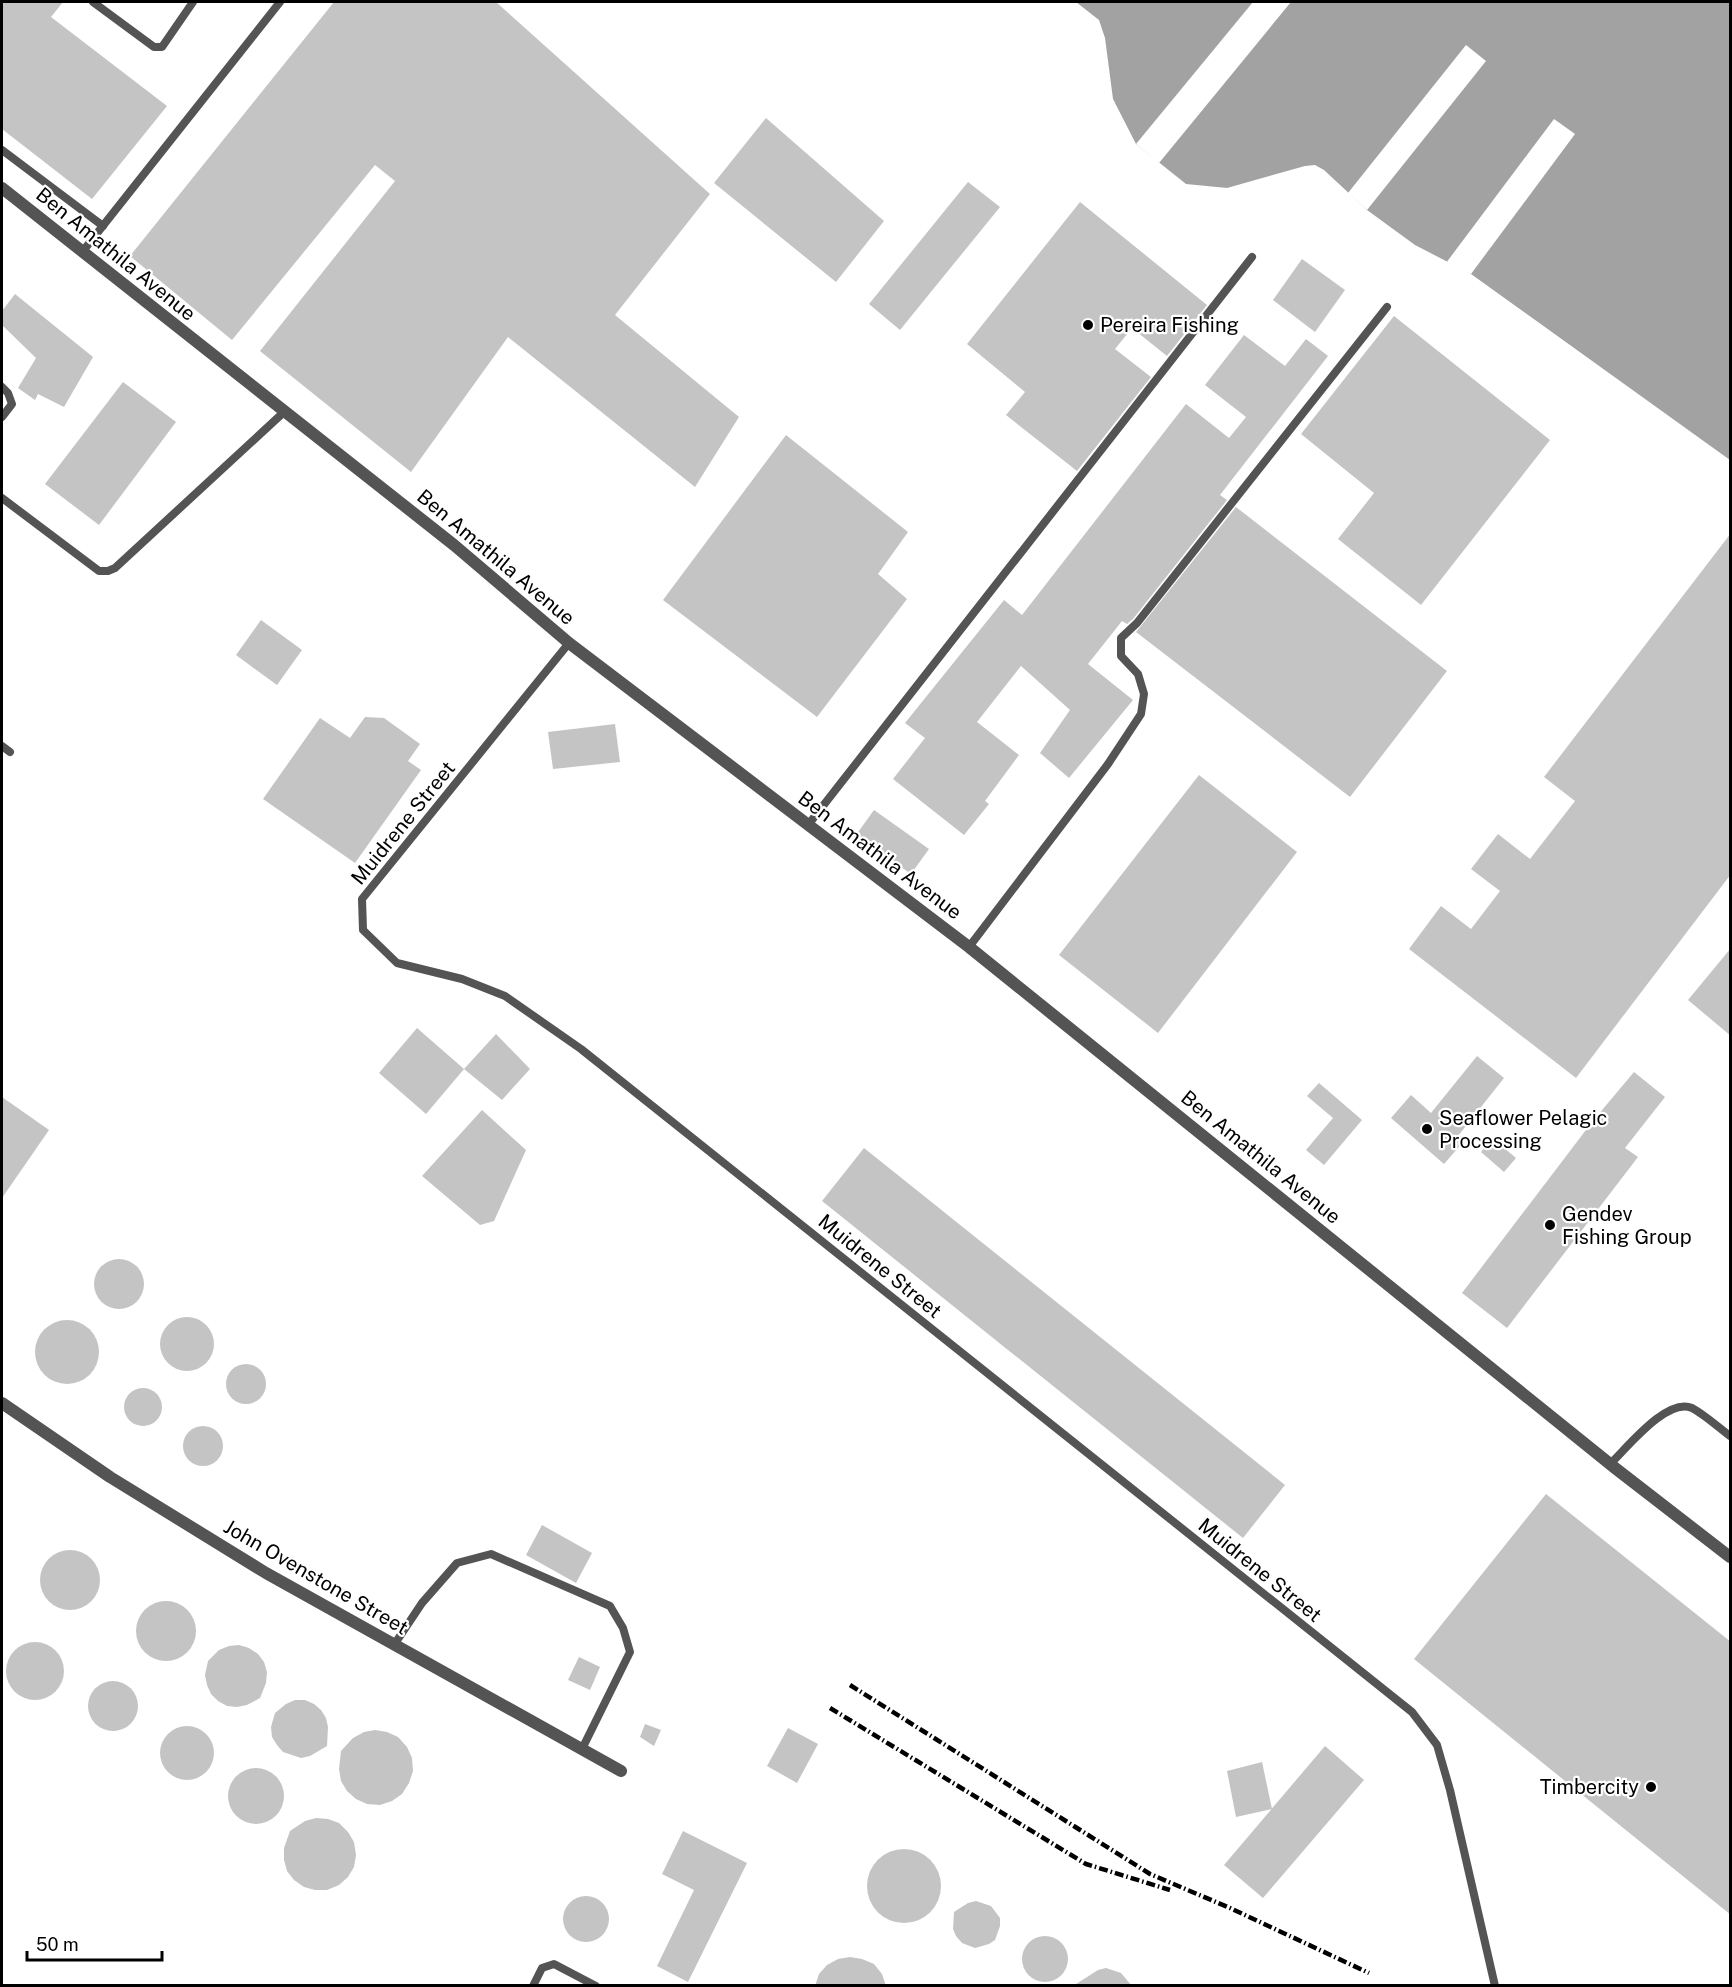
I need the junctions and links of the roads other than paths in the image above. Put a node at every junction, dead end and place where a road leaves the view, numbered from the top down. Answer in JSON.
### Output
{"nodes":[{"id":1,"x":93,"y":2,"type":"edge"},
{"id":2,"x":193,"y":2,"type":"edge"},
{"id":3,"x":280,"y":2,"type":"edge"},
{"id":4,"x":2,"y":150,"type":"edge"},
{"id":5,"x":2,"y":188,"type":"edge"},
{"id":6,"x":103,"y":226,"type":"junction"},
{"id":7,"x":82,"y":251,"type":"junction"},
{"id":8,"x":1252,"y":256,"type":"dead end"},
{"id":9,"x":1387,"y":307,"type":"dead end"},
{"id":10,"x":2,"y":387,"type":"edge"},
{"id":11,"x":284,"y":412,"type":"junction"},
{"id":12,"x":2,"y":417,"type":"edge"},
{"id":13,"x":2,"y":498,"type":"edge"},
{"id":14,"x":569,"y":643,"type":"junction"},
{"id":15,"x":2,"y":746,"type":"edge"},
{"id":16,"x":10,"y":752,"type":"dead end"},
{"id":17,"x":808,"y":825,"type":"junction"},
{"id":18,"x":969,"y":948,"type":"junction"},
{"id":19,"x":2,"y":1403,"type":"edge"},
{"id":20,"x":1731,"y":1436,"type":"edge"},
{"id":21,"x":1610,"y":1464,"type":"junction"},
{"id":22,"x":1731,"y":1557,"type":"edge"},
{"id":23,"x":394,"y":1644,"type":"junction"},
{"id":24,"x":582,"y":1749,"type":"junction"},
{"id":25,"x":621,"y":1771,"type":"dead end"},
{"id":26,"x":533,"y":1986,"type":"edge"},
{"id":27,"x":596,"y":1986,"type":"edge"},
{"id":28,"x":1495,"y":1986,"type":"edge"}],
"edges":[{"from":1,"to":2,"type":"lane"},
{"from":3,"to":6,"type":"lane"},
{"from":4,"to":6,"type":"lane"},
{"from":5,"to":7,"type":"street","name":"Ben Amathila Avenue"},
{"from":6,"to":7,"type":"lane"},
{"from":7,"to":11,"type":"street","name":"Ben Amathila Avenue"},
{"from":8,"to":17,"type":"lane"},
{"from":9,"to":18,"type":"lane"},
{"from":10,"to":12,"type":"lane"},
{"from":11,"to":13,"type":"lane"},
{"from":11,"to":14,"type":"street","name":"Ben Amathila Avenue"},
{"from":14,"to":17,"type":"street","name":"Ben Amathila Avenue"},
{"from":14,"to":28,"type":"lane","name":"Muidrene Street"},
{"from":15,"to":16,"type":"lane"},
{"from":17,"to":18,"type":"street","name":"Ben Amathila Avenue"},
{"from":18,"to":21,"type":"street","name":"Ben Amathila Avenue"},
{"from":19,"to":23,"type":"street","name":"John Ovenstone Street"},
{"from":20,"to":21,"type":"lane"},
{"from":21,"to":22,"type":"street","name":"Ben Amathila Avenue"},
{"from":23,"to":24,"type":"street","name":"John Ovenstone Street"},
{"from":23,"to":24,"type":"lane"},
{"from":24,"to":25,"type":"street","name":"John Ovenstone Street"},
{"from":26,"to":27,"type":"lane"}]}
